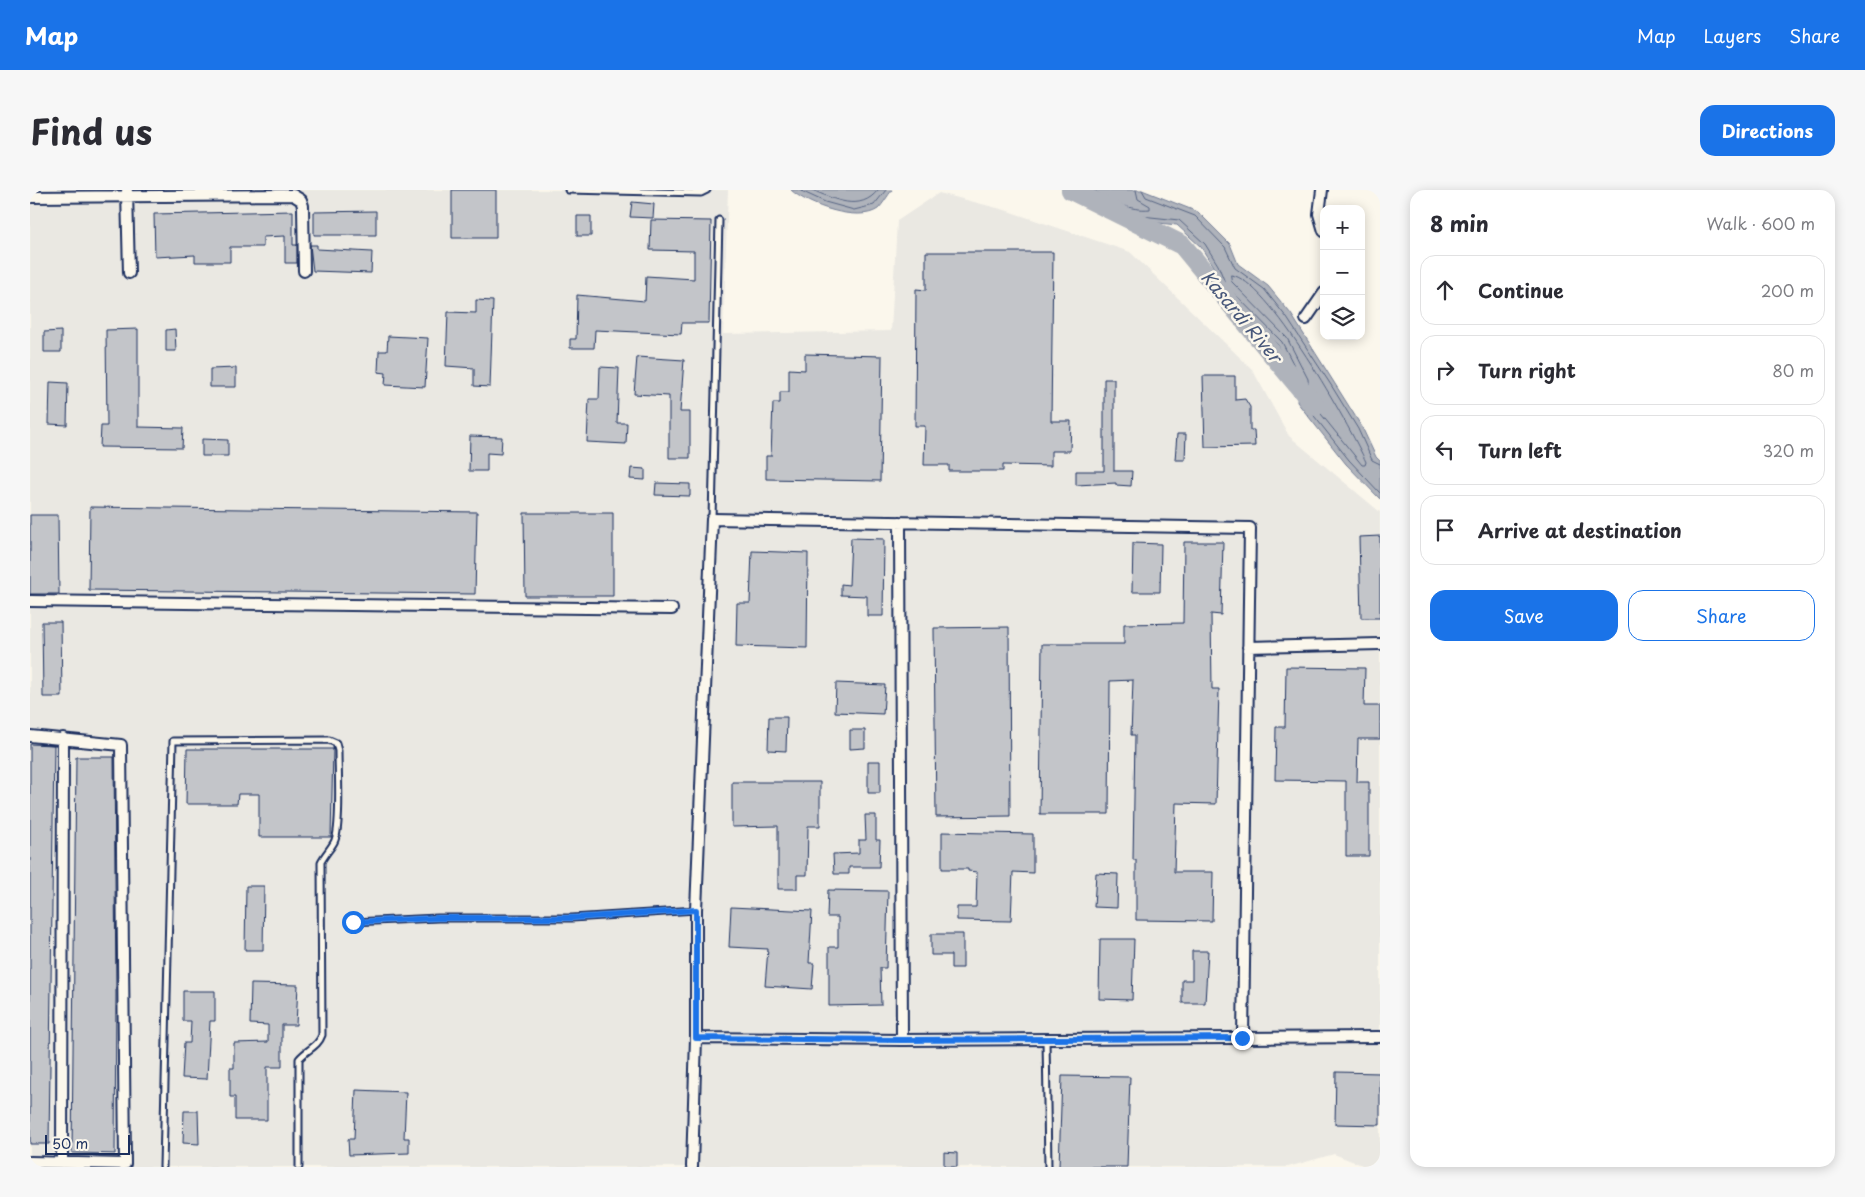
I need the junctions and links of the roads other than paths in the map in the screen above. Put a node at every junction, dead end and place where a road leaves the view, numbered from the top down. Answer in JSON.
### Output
{"nodes":[{"id":1,"x":568,"y":190,"type":"edge"},
{"id":2,"x":605,"y":190,"type":"edge"},
{"id":3,"x":707,"y":190,"type":"edge"},
{"id":4,"x":1322,"y":190,"type":"edge"},
{"id":5,"x":127,"y":193,"type":"edge"},
{"id":6,"x":32,"y":194,"type":"edge"},
{"id":7,"x":1320,"y":205,"type":"edge"},
{"id":8,"x":719,"y":220,"type":"dead end"},
{"id":9,"x":304,"y":271,"type":"dead end"},
{"id":10,"x":129,"y":273,"type":"dead end"},
{"id":11,"x":1323,"y":295,"type":"edge"},
{"id":12,"x":1306,"y":319,"type":"dead end"},
{"id":13,"x":712,"y":519,"type":"junction"},
{"id":14,"x":900,"y":522,"type":"junction"},
{"id":15,"x":30,"y":602,"type":"edge"},
{"id":16,"x":672,"y":609,"type":"dead end"},
{"id":17,"x":1380,"y":644,"type":"edge"},
{"id":18,"x":1248,"y":647,"type":"junction"},
{"id":19,"x":30,"y":736,"type":"edge"},
{"id":20,"x":63,"y":738,"type":"junction"},
{"id":21,"x":696,"y":910,"type":"junction"},
{"id":22,"x":353,"y":922,"type":"dead end"},
{"id":23,"x":1380,"y":1037,"type":"edge"},
{"id":24,"x":696,"y":1038,"type":"junction"},
{"id":25,"x":1242,"y":1038,"type":"junction"},
{"id":26,"x":1046,"y":1039,"type":"junction"},
{"id":27,"x":902,"y":1040,"type":"junction"},
{"id":28,"x":30,"y":1162,"type":"edge"},
{"id":29,"x":62,"y":1163,"type":"junction"},
{"id":30,"x":163,"y":1167,"type":"edge"},
{"id":31,"x":299,"y":1167,"type":"edge"},
{"id":32,"x":692,"y":1167,"type":"edge"},
{"id":33,"x":1048,"y":1167,"type":"edge"}],
"edges":[{"from":1,"to":2,"type":"lane"},
{"from":2,"to":3,"type":"lane"},
{"from":4,"to":7,"type":"street"},
{"from":5,"to":6,"type":"street"},
{"from":5,"to":9,"type":"street"},
{"from":5,"to":10,"type":"street"},
{"from":8,"to":13,"type":"lane"},
{"from":11,"to":12,"type":"street"},
{"from":13,"to":14,"type":"street"},
{"from":13,"to":21,"type":"street"},
{"from":14,"to":18,"type":"street"},
{"from":14,"to":27,"type":"street"},
{"from":15,"to":16,"type":"street"},
{"from":17,"to":18,"type":"street"},
{"from":18,"to":25,"type":"street"},
{"from":19,"to":20,"type":"street"},
{"from":20,"to":29,"type":"street"},
{"from":20,"to":29,"type":"street"},
{"from":21,"to":22,"type":"lane"},
{"from":21,"to":24,"type":"street"},
{"from":23,"to":25,"type":"street"},
{"from":24,"to":27,"type":"street"},
{"from":24,"to":32,"type":"street"},
{"from":25,"to":26,"type":"street"},
{"from":26,"to":27,"type":"street"},
{"from":26,"to":33,"type":"lane"},
{"from":28,"to":29,"type":"street"},
{"from":30,"to":31,"type":"lane"}]}
